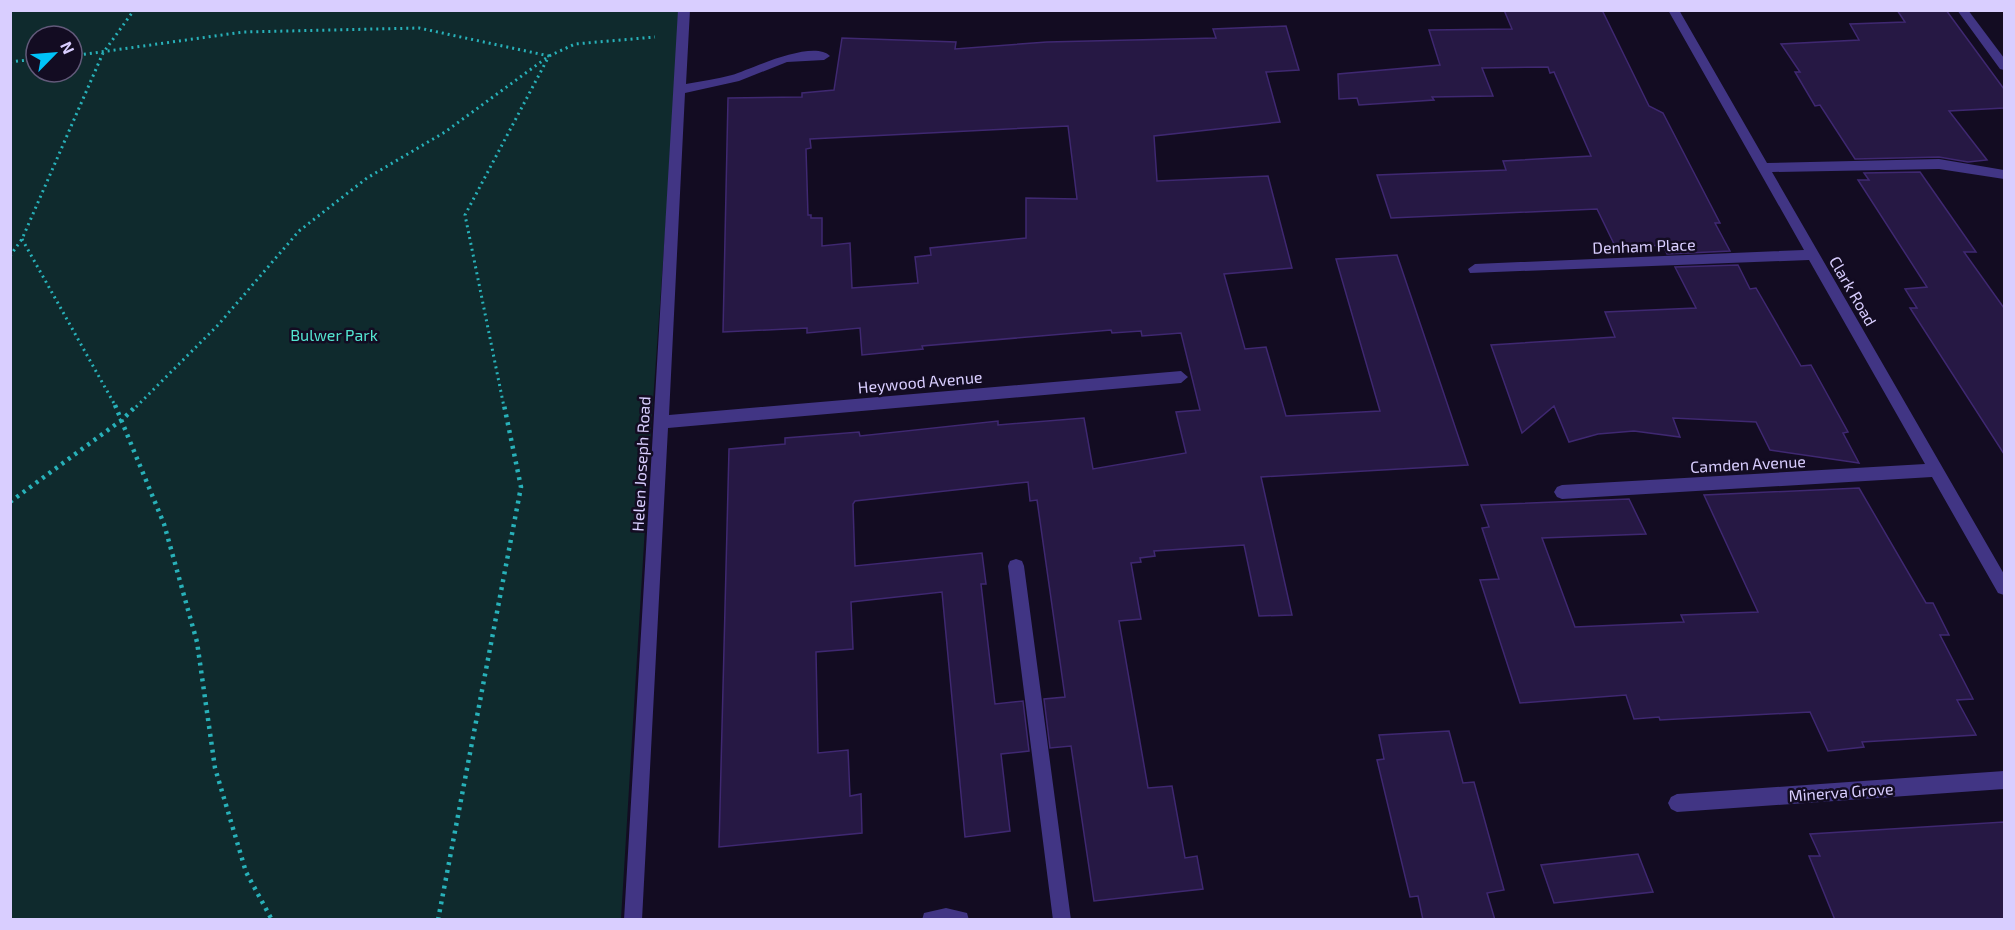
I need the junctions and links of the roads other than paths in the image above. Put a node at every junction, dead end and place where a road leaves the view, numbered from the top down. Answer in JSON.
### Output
{"nodes":[{"id":1,"x":684,"y":10,"type":"edge"},
{"id":2,"x":1673,"y":10,"type":"edge"},
{"id":3,"x":1962,"y":10,"type":"edge"},
{"id":4,"x":825,"y":56,"type":"dead end"},
{"id":5,"x":2004,"y":66,"type":"edge"},
{"id":6,"x":679,"y":90,"type":"junction"},
{"id":7,"x":1764,"y":168,"type":"junction"},
{"id":8,"x":2004,"y":174,"type":"edge"},
{"id":9,"x":1814,"y":255,"type":"junction"},
{"id":10,"x":1475,"y":269,"type":"dead end"},
{"id":11,"x":1181,"y":377,"type":"dead end"},
{"id":12,"x":662,"y":422,"type":"junction"},
{"id":13,"x":1936,"y":470,"type":"junction"},
{"id":14,"x":1562,"y":492,"type":"dead end"},
{"id":15,"x":1016,"y":566,"type":"dead end"},
{"id":16,"x":2004,"y":588,"type":"edge"},
{"id":17,"x":2004,"y":780,"type":"edge"},
{"id":18,"x":1677,"y":803,"type":"dead end"},
{"id":19,"x":633,"y":920,"type":"edge"},
{"id":20,"x":930,"y":920,"type":"edge"},
{"id":21,"x":960,"y":920,"type":"edge"},
{"id":22,"x":1062,"y":920,"type":"edge"}],
"edges":[{"from":1,"to":6,"type":"street","name":"Helen Joseph Road"},
{"from":2,"to":7,"type":"street","name":"Clark Road"},
{"from":3,"to":5,"type":"street"},
{"from":4,"to":6,"type":"street"},
{"from":6,"to":12,"type":"street","name":"Helen Joseph Road"},
{"from":7,"to":8,"type":"street"},
{"from":7,"to":9,"type":"street","name":"Clark Road"},
{"from":9,"to":10,"type":"street","name":"Denham Place"},
{"from":9,"to":13,"type":"street","name":"Clark Road"},
{"from":11,"to":12,"type":"street","name":"Heywood Avenue"},
{"from":12,"to":19,"type":"street","name":"Helen Joseph Road"},
{"from":13,"to":14,"type":"street","name":"Camden Avenue"},
{"from":13,"to":16,"type":"street","name":"Clark Road"},
{"from":15,"to":22,"type":"street"},
{"from":17,"to":18,"type":"street","name":"Minerva Grove"},
{"from":20,"to":21,"type":"street"}]}
